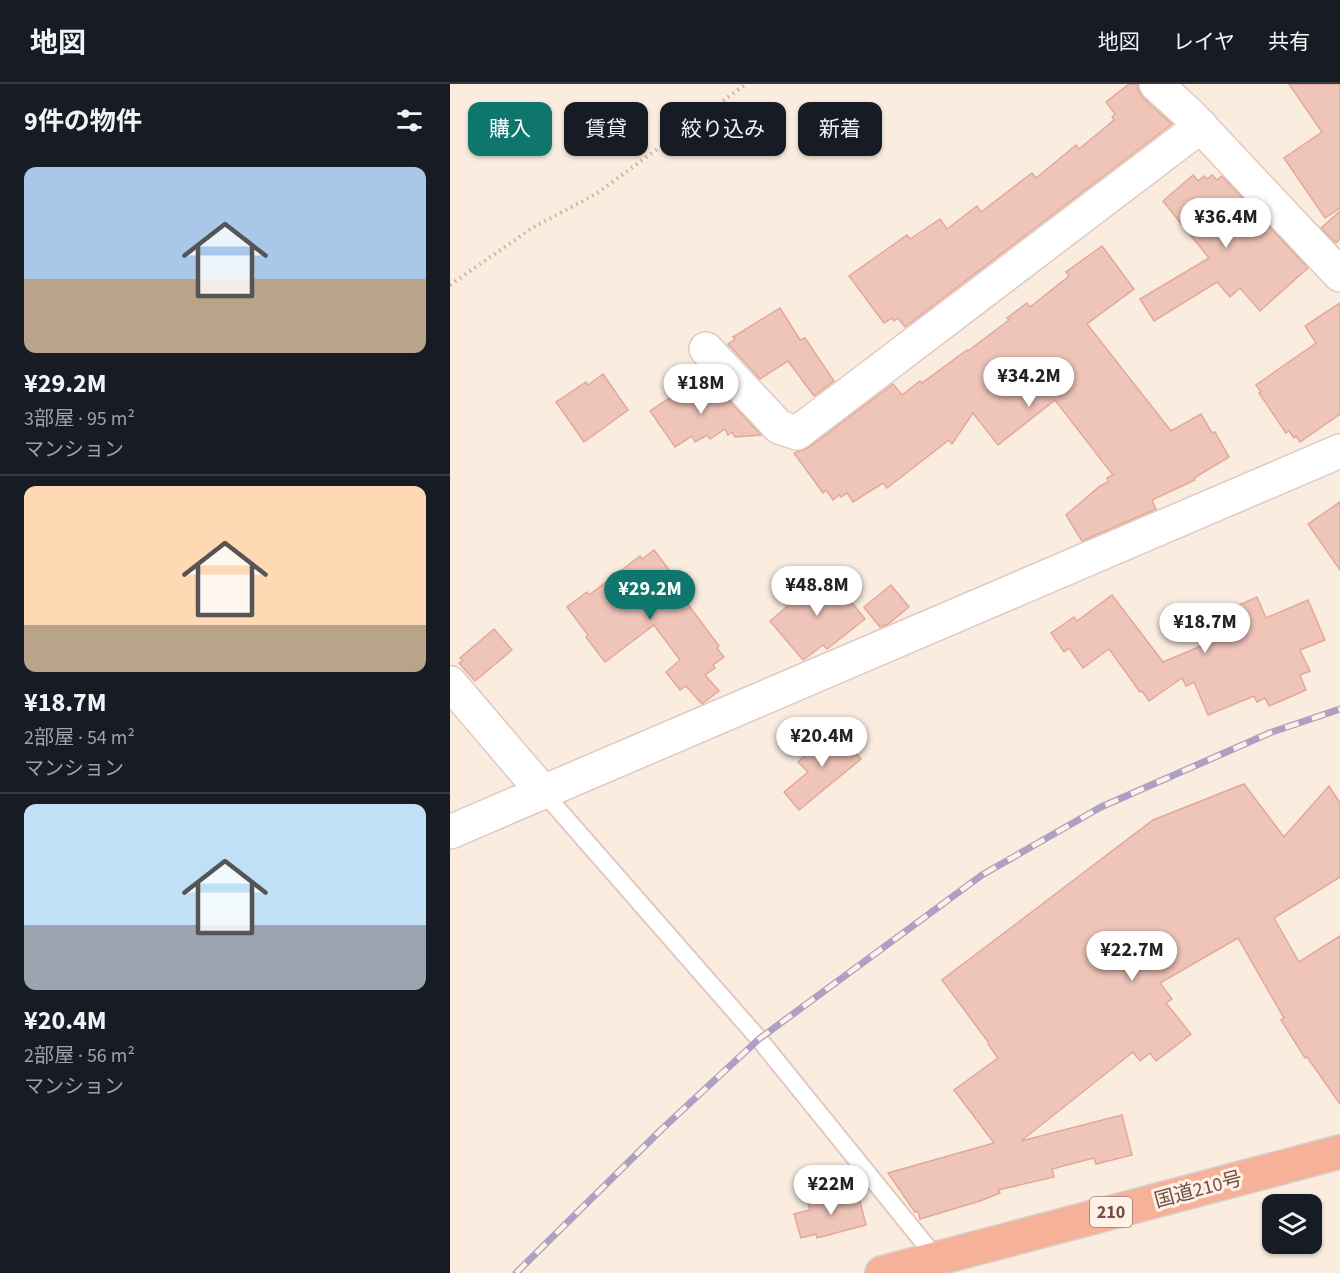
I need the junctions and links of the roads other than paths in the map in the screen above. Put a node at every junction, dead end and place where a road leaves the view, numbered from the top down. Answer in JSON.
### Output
{"nodes":[{"id":1,"x":1156,"y":84,"type":"edge"},
{"id":2,"x":1201,"y":126,"type":"junction"},
{"id":3,"x":1340,"y":275,"type":"edge"},
{"id":4,"x":706,"y":348,"type":"dead end"},
{"id":5,"x":1340,"y":451,"type":"edge"},
{"id":6,"x":450,"y":683,"type":"edge"},
{"id":7,"x":543,"y":792,"type":"junction"},
{"id":8,"x":450,"y":832,"type":"edge"},
{"id":9,"x":1340,"y":1152,"type":"edge"},
{"id":10,"x":937,"y":1258,"type":"junction"},
{"id":11,"x":882,"y":1273,"type":"edge"}],
"edges":[{"from":1,"to":2,"type":"street"},
{"from":2,"to":3,"type":"street"},
{"from":2,"to":4,"type":"street"},
{"from":5,"to":7,"type":"street"},
{"from":6,"to":7,"type":"street"},
{"from":7,"to":8,"type":"street"},
{"from":7,"to":10,"type":"lane"},
{"from":9,"to":10,"type":"highway","name":"国道210号","number":"210"},
{"from":10,"to":11,"type":"highway","name":"国道210号","number":"210"}]}
